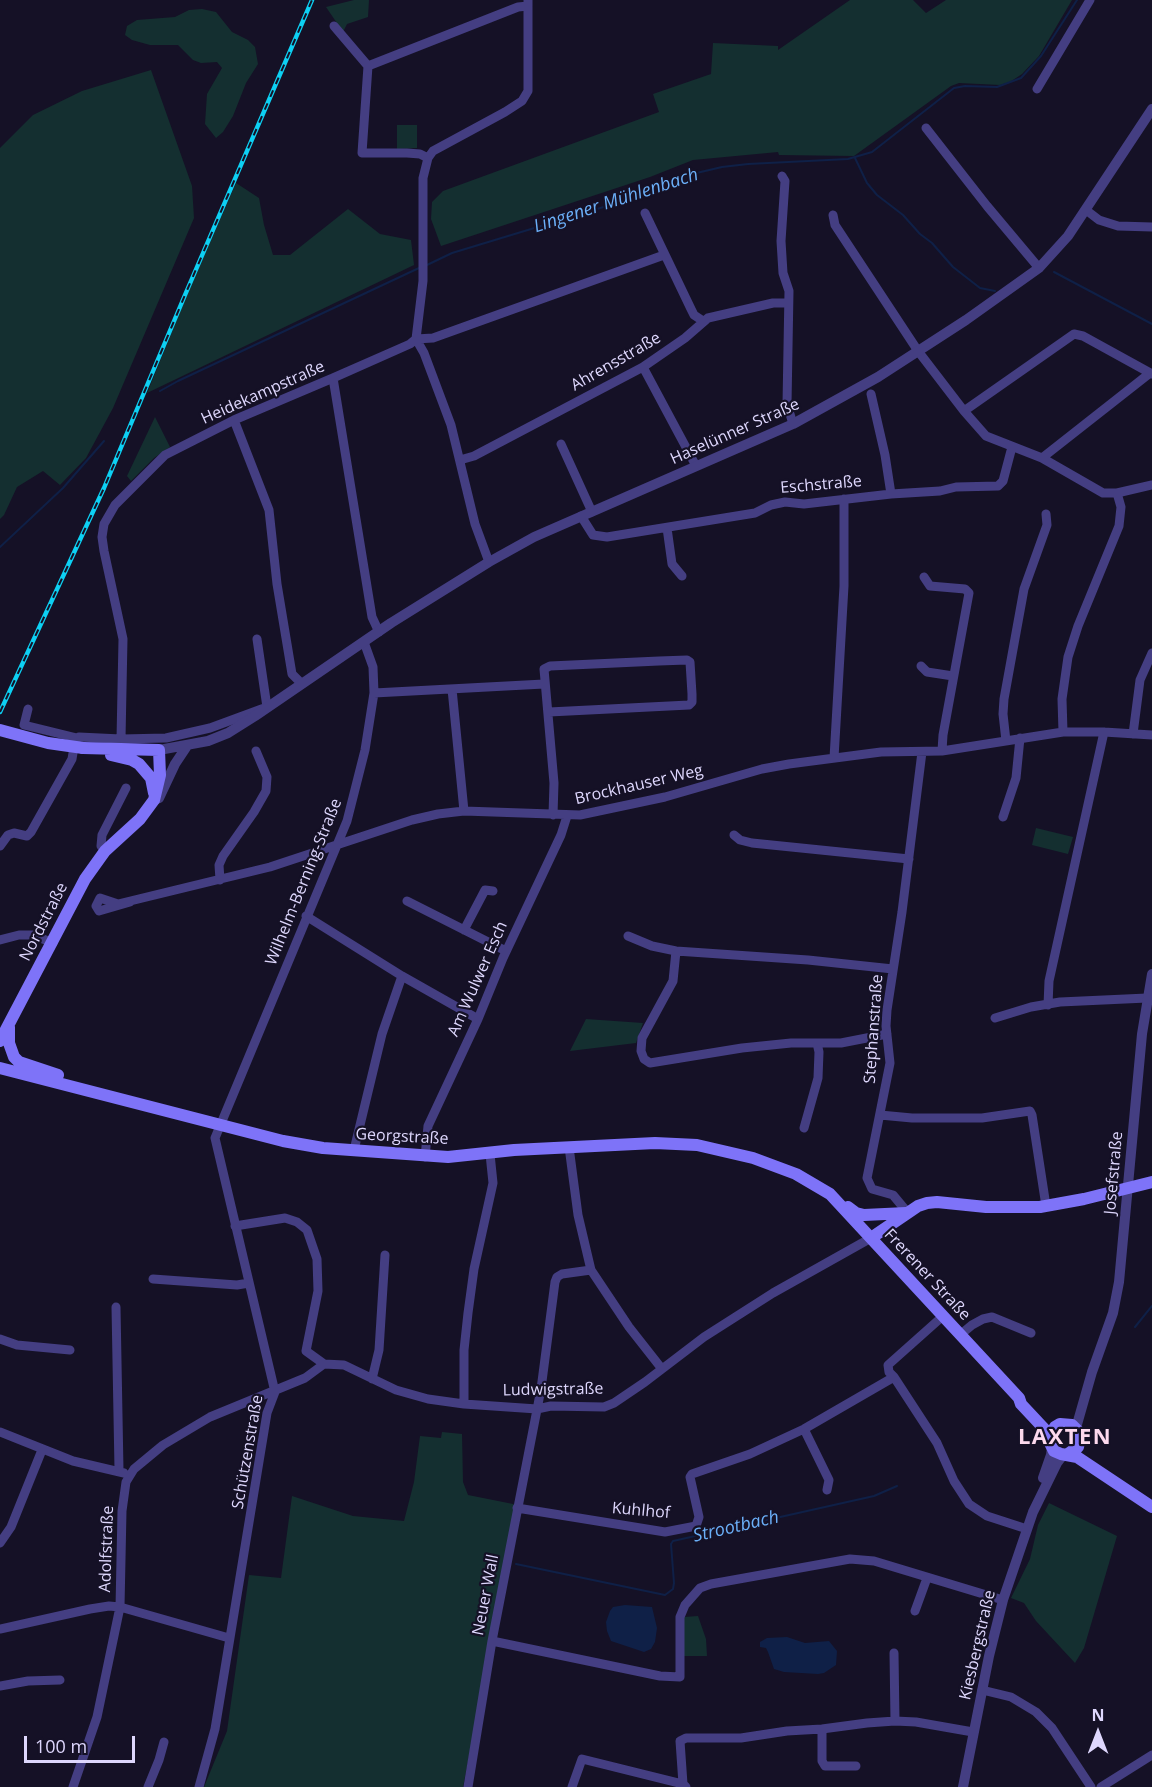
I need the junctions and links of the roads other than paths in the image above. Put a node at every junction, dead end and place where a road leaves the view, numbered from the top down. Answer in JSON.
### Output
{"nodes":[{"id":1,"x":1090,"y":0,"type":"edge"},
{"id":2,"x":528,"y":3,"type":"edge"},
{"id":3,"x":334,"y":26,"type":"dead end"},
{"id":4,"x":368,"y":66,"type":"junction"},
{"id":5,"x":1036,"y":89,"type":"dead end"},
{"id":6,"x":1152,"y":109,"type":"edge"},
{"id":7,"x":926,"y":128,"type":"dead end"},
{"id":8,"x":428,"y":158,"type":"junction"},
{"id":9,"x":782,"y":176,"type":"dead end"},
{"id":10,"x":1086,"y":210,"type":"junction"},
{"id":11,"x":645,"y":213,"type":"dead end"},
{"id":12,"x":833,"y":215,"type":"dead end"},
{"id":13,"x":1152,"y":227,"type":"edge"},
{"id":14,"x":664,"y":255,"type":"junction"},
{"id":15,"x":1039,"y":268,"type":"junction"},
{"id":16,"x":788,"y":303,"type":"junction"},
{"id":17,"x":703,"y":321,"type":"junction"},
{"id":18,"x":416,"y":339,"type":"junction"},
{"id":19,"x":918,"y":351,"type":"junction"},
{"id":20,"x":643,"y":367,"type":"junction"},
{"id":21,"x":1151,"y":374,"type":"edge"},
{"id":22,"x":333,"y":378,"type":"junction"},
{"id":23,"x":871,"y":394,"type":"dead end"},
{"id":24,"x":963,"y":411,"type":"junction"},
{"id":25,"x":234,"y":420,"type":"junction"},
{"id":26,"x":793,"y":424,"type":"junction"},
{"id":27,"x":561,"y":444,"type":"dead end"},
{"id":28,"x":1012,"y":447,"type":"junction"},
{"id":29,"x":1042,"y":458,"type":"junction"},
{"id":30,"x":460,"y":460,"type":"junction"},
{"id":31,"x":696,"y":466,"type":"junction"},
{"id":32,"x":1152,"y":485,"type":"edge"},
{"id":33,"x":891,"y":494,"type":"junction"},
{"id":34,"x":1117,"y":494,"type":"junction"},
{"id":35,"x":844,"y":499,"type":"junction"},
{"id":36,"x":586,"y":514,"type":"junction"},
{"id":37,"x":1046,"y":514,"type":"dead end"},
{"id":38,"x":667,"y":528,"type":"junction"},
{"id":39,"x":489,"y":562,"type":"junction"},
{"id":40,"x":682,"y":576,"type":"dead end"},
{"id":41,"x":924,"y":577,"type":"dead end"},
{"id":42,"x":379,"y":632,"type":"junction"},
{"id":43,"x":257,"y":639,"type":"dead end"},
{"id":44,"x":364,"y":642,"type":"junction"},
{"id":45,"x":1152,"y":653,"type":"edge"},
{"id":46,"x":921,"y":666,"type":"dead end"},
{"id":47,"x":953,"y":676,"type":"junction"},
{"id":48,"x":302,"y":684,"type":"junction"},
{"id":49,"x":544,"y":684,"type":"junction"},
{"id":50,"x":452,"y":689,"type":"junction"},
{"id":51,"x":374,"y":693,"type":"junction"},
{"id":52,"x":267,"y":707,"type":"junction"},
{"id":53,"x":28,"y":709,"type":"dead end"},
{"id":54,"x":549,"y":712,"type":"junction"},
{"id":55,"x":0,"y":730,"type":"edge"},
{"id":56,"x":1063,"y":732,"type":"junction"},
{"id":57,"x":1104,"y":732,"type":"junction"},
{"id":58,"x":1133,"y":734,"type":"junction"},
{"id":59,"x":1152,"y":735,"type":"edge"},
{"id":60,"x":1020,"y":738,"type":"junction"},
{"id":61,"x":1006,"y":741,"type":"junction"},
{"id":62,"x":187,"y":746,"type":"junction"},
{"id":63,"x":77,"y":747,"type":"junction"},
{"id":64,"x":117,"y":748,"type":"junction"},
{"id":65,"x":159,"y":750,"type":"junction"},
{"id":66,"x":256,"y":751,"type":"dead end"},
{"id":67,"x":942,"y":751,"type":"junction"},
{"id":68,"x":922,"y":752,"type":"junction"},
{"id":69,"x":834,"y":759,"type":"junction"},
{"id":70,"x":126,"y":788,"type":"dead end"},
{"id":71,"x":154,"y":800,"type":"junction"},
{"id":72,"x":464,"y":811,"type":"junction"},
{"id":73,"x":554,"y":815,"type":"junction"},
{"id":74,"x":567,"y":816,"type":"junction"},
{"id":75,"x":1004,"y":817,"type":"dead end"},
{"id":76,"x":734,"y":835,"type":"dead end"},
{"id":77,"x":338,"y":844,"type":"junction"},
{"id":78,"x":0,"y":846,"type":"edge"},
{"id":79,"x":105,"y":851,"type":"junction"},
{"id":80,"x":909,"y":859,"type":"junction"},
{"id":81,"x":220,"y":880,"type":"junction"},
{"id":82,"x":493,"y":891,"type":"dead end"},
{"id":83,"x":407,"y":901,"type":"dead end"},
{"id":84,"x":130,"y":902,"type":"junction"},
{"id":85,"x":306,"y":916,"type":"junction"},
{"id":86,"x":464,"y":930,"type":"junction"},
{"id":87,"x":628,"y":936,"type":"dead end"},
{"id":88,"x":0,"y":940,"type":"edge"},
{"id":89,"x":53,"y":943,"type":"junction"},
{"id":90,"x":506,"y":951,"type":"junction"},
{"id":91,"x":676,"y":951,"type":"junction"},
{"id":92,"x":893,"y":969,"type":"junction"},
{"id":93,"x":1152,"y":974,"type":"edge"},
{"id":94,"x":402,"y":976,"type":"junction"},
{"id":95,"x":1147,"y":998,"type":"junction"},
{"id":96,"x":1048,"y":1005,"type":"junction"},
{"id":97,"x":16,"y":1011,"type":"junction"},
{"id":98,"x":994,"y":1018,"type":"dead end"},
{"id":99,"x":478,"y":1019,"type":"junction"},
{"id":100,"x":887,"y":1034,"type":"junction"},
{"id":101,"x":0,"y":1041,"type":"edge"},
{"id":102,"x":817,"y":1043,"type":"junction"},
{"id":103,"x":0,"y":1068,"type":"edge"},
{"id":104,"x":80,"y":1087,"type":"junction"},
{"id":105,"x":880,"y":1115,"type":"junction"},
{"id":106,"x":220,"y":1124,"type":"junction"},
{"id":107,"x":804,"y":1128,"type":"dead end"},
{"id":108,"x":569,"y":1147,"type":"junction"},
{"id":109,"x":354,"y":1150,"type":"junction"},
{"id":110,"x":490,"y":1154,"type":"junction"},
{"id":111,"x":424,"y":1157,"type":"junction"},
{"id":112,"x":807,"y":1179,"type":"joint"},
{"id":113,"x":1152,"y":1182,"type":"edge"},
{"id":114,"x":1128,"y":1188,"type":"junction"},
{"id":115,"x":838,"y":1202,"type":"junction"},
{"id":116,"x":1046,"y":1206,"type":"junction"},
{"id":117,"x":908,"y":1213,"type":"junction"},
{"id":118,"x":235,"y":1226,"type":"junction"},
{"id":119,"x":871,"y":1238,"type":"junction"},
{"id":120,"x":385,"y":1255,"type":"dead end"},
{"id":121,"x":591,"y":1270,"type":"junction"},
{"id":122,"x":153,"y":1279,"type":"dead end"},
{"id":123,"x":249,"y":1283,"type":"junction"},
{"id":124,"x":116,"y":1307,"type":"dead end"},
{"id":125,"x":943,"y":1316,"type":"junction"},
{"id":126,"x":1031,"y":1333,"type":"dead end"},
{"id":127,"x":960,"y":1335,"type":"junction"},
{"id":128,"x":0,"y":1340,"type":"edge"},
{"id":129,"x":70,"y":1350,"type":"dead end"},
{"id":130,"x":324,"y":1364,"type":"junction"},
{"id":131,"x":662,"y":1369,"type":"junction"},
{"id":132,"x":894,"y":1377,"type":"junction"},
{"id":133,"x":372,"y":1379,"type":"junction"},
{"id":134,"x":275,"y":1392,"type":"junction"},
{"id":135,"x":464,"y":1404,"type":"junction"},
{"id":136,"x":537,"y":1409,"type":"junction"},
{"id":137,"x":804,"y":1429,"type":"junction"},
{"id":138,"x":0,"y":1432,"type":"edge"},
{"id":139,"x":1060,"y":1432,"type":"junction"},
{"id":140,"x":1079,"y":1445,"type":"junction"},
{"id":141,"x":42,"y":1450,"type":"junction"},
{"id":142,"x":1066,"y":1454,"type":"junction"},
{"id":143,"x":119,"y":1470,"type":"junction"},
{"id":144,"x":129,"y":1476,"type":"junction"},
{"id":145,"x":826,"y":1490,"type":"dead end"},
{"id":146,"x":1126,"y":1490,"type":"junction"},
{"id":147,"x":1152,"y":1507,"type":"edge"},
{"id":148,"x":517,"y":1508,"type":"junction"},
{"id":149,"x":1033,"y":1512,"type":"junction"},
{"id":150,"x":1027,"y":1529,"type":"junction"},
{"id":151,"x":0,"y":1543,"type":"edge"},
{"id":152,"x":927,"y":1578,"type":"junction"},
{"id":153,"x":1003,"y":1600,"type":"junction"},
{"id":154,"x":120,"y":1607,"type":"junction"},
{"id":155,"x":915,"y":1611,"type":"dead end"},
{"id":156,"x":0,"y":1629,"type":"edge"},
{"id":157,"x":229,"y":1638,"type":"junction"},
{"id":158,"x":492,"y":1641,"type":"junction"},
{"id":159,"x":894,"y":1653,"type":"dead end"},
{"id":160,"x":60,"y":1680,"type":"dead end"},
{"id":161,"x":0,"y":1686,"type":"edge"},
{"id":162,"x":982,"y":1690,"type":"junction"},
{"id":163,"x":895,"y":1721,"type":"junction"},
{"id":164,"x":822,"y":1729,"type":"junction"},
{"id":165,"x":974,"y":1732,"type":"junction"},
{"id":166,"x":164,"y":1742,"type":"dead end"},
{"id":167,"x":1152,"y":1755,"type":"edge"},
{"id":168,"x":856,"y":1766,"type":"dead end"},
{"id":169,"x":684,"y":1785,"type":"edge"},
{"id":170,"x":73,"y":1787,"type":"edge"},
{"id":171,"x":148,"y":1787,"type":"edge"},
{"id":172,"x":199,"y":1787,"type":"edge"},
{"id":173,"x":468,"y":1787,"type":"edge"},
{"id":174,"x":572,"y":1787,"type":"edge"},
{"id":175,"x":963,"y":1787,"type":"edge"},
{"id":176,"x":1091,"y":1787,"type":"edge"},
{"id":177,"x":1101,"y":1787,"type":"edge"}],
"edges":[{"from":1,"to":5,"type":"street"},
{"from":2,"to":4,"type":"street"},
{"from":2,"to":8,"type":"street"},
{"from":3,"to":4,"type":"street"},
{"from":4,"to":8,"type":"street"},
{"from":6,"to":10,"type":"street","name":"Haselünner Straße"},
{"from":7,"to":15,"type":"street"},
{"from":8,"to":18,"type":"street"},
{"from":9,"to":16,"type":"street"},
{"from":10,"to":13,"type":"street"},
{"from":10,"to":15,"type":"street","name":"Haselünner Straße"},
{"from":11,"to":14,"type":"street"},
{"from":12,"to":19,"type":"street"},
{"from":14,"to":17,"type":"street"},
{"from":14,"to":18,"type":"street","name":"Heidekampstraße"},
{"from":15,"to":19,"type":"street","name":"Haselünner Straße"},
{"from":16,"to":17,"type":"street","name":"Ahrensstraße"},
{"from":16,"to":26,"type":"street"},
{"from":17,"to":20,"type":"street","name":"Ahrensstraße"},
{"from":18,"to":22,"type":"street","name":"Heidekampstraße"},
{"from":18,"to":30,"type":"street"},
{"from":19,"to":24,"type":"street"},
{"from":19,"to":26,"type":"street","name":"Haselünner Straße"},
{"from":20,"to":30,"type":"street","name":"Ahrensstraße"},
{"from":20,"to":31,"type":"street"},
{"from":21,"to":24,"type":"street"},
{"from":21,"to":29,"type":"street"},
{"from":22,"to":25,"type":"street","name":"Heidekampstraße"},
{"from":22,"to":42,"type":"street"},
{"from":23,"to":33,"type":"street"},
{"from":24,"to":28,"type":"street"},
{"from":25,"to":48,"type":"street"},
{"from":25,"to":64,"type":"street","name":"Heidekampstraße"},
{"from":26,"to":31,"type":"street","name":"Haselünner Straße"},
{"from":27,"to":36,"type":"street"},
{"from":28,"to":29,"type":"street"},
{"from":28,"to":33,"type":"street","name":"Eschstraße"},
{"from":29,"to":34,"type":"street"},
{"from":30,"to":39,"type":"street"},
{"from":31,"to":36,"type":"street","name":"Haselünner Straße"},
{"from":32,"to":34,"type":"street"},
{"from":33,"to":35,"type":"street","name":"Eschstraße"},
{"from":34,"to":56,"type":"street"},
{"from":35,"to":38,"type":"street","name":"Eschstraße"},
{"from":35,"to":69,"type":"street"},
{"from":36,"to":38,"type":"street","name":"Eschstraße"},
{"from":36,"to":39,"type":"street","name":"Haselünner Straße"},
{"from":37,"to":61,"type":"street"},
{"from":38,"to":40,"type":"street"},
{"from":39,"to":42,"type":"street","name":"Haselünner Straße"},
{"from":41,"to":47,"type":"street"},
{"from":42,"to":44,"type":"street","name":"Haselünner Straße"},
{"from":43,"to":52,"type":"street"},
{"from":44,"to":48,"type":"street","name":"Haselünner Straße"},
{"from":44,"to":51,"type":"street","name":"Wilhelm-Berning-Straße"},
{"from":45,"to":58,"type":"street"},
{"from":46,"to":47,"type":"street"},
{"from":47,"to":67,"type":"street"},
{"from":48,"to":52,"type":"street","name":"Haselünner Straße"},
{"from":49,"to":50,"type":"street"},
{"from":49,"to":54,"type":"street"},
{"from":49,"to":54,"type":"street"},
{"from":50,"to":51,"type":"street"},
{"from":50,"to":72,"type":"street"},
{"from":51,"to":77,"type":"street","name":"Wilhelm-Berning-Straße"},
{"from":52,"to":62,"type":"street","name":"Haselünner Straße"},
{"from":52,"to":64,"type":"street","name":"Haselünner Straße"},
{"from":53,"to":63,"type":"street"},
{"from":54,"to":73,"type":"street"},
{"from":55,"to":63,"type":"main road","bridge":true},
{"from":56,"to":57,"type":"street","name":"Brockhauser Weg"},
{"from":56,"to":60,"type":"street","name":"Brockhauser Weg"},
{"from":57,"to":58,"type":"street","name":"Brockhauser Weg"},
{"from":57,"to":96,"type":"street"},
{"from":58,"to":59,"type":"street","name":"Brockhauser Weg"},
{"from":60,"to":61,"type":"street","name":"Brockhauser Weg"},
{"from":60,"to":75,"type":"street"},
{"from":61,"to":67,"type":"street","name":"Brockhauser Weg"},
{"from":62,"to":65,"type":"street","name":"Haselünner Straße"},
{"from":62,"to":71,"type":"street"},
{"from":63,"to":64,"type":"main road"},
{"from":63,"to":78,"type":"street"},
{"from":64,"to":65,"type":"main road"},
{"from":64,"to":71,"type":"main road"},
{"from":65,"to":71,"type":"main road","name":"Nordstraße"},
{"from":66,"to":81,"type":"street"},
{"from":67,"to":68,"type":"street","name":"Brockhauser Weg"},
{"from":68,"to":69,"type":"street","name":"Brockhauser Weg"},
{"from":68,"to":80,"type":"street","name":"Stephanstraße"},
{"from":69,"to":74,"type":"street","name":"Brockhauser Weg"},
{"from":70,"to":79,"type":"street","name":"Nordstraße"},
{"from":71,"to":79,"type":"main road","name":"Nordstraße"},
{"from":72,"to":73,"type":"street","name":"Brockhauser Weg"},
{"from":72,"to":77,"type":"street","name":"Brockhauser Weg"},
{"from":73,"to":74,"type":"street","name":"Brockhauser Weg"},
{"from":74,"to":90,"type":"street","name":"Am Wulwer Esch"},
{"from":76,"to":80,"type":"street"},
{"from":77,"to":81,"type":"street","name":"Brockhauser Weg"},
{"from":77,"to":85,"type":"street","name":"Wilhelm-Berning-Straße"},
{"from":79,"to":89,"type":"main road","name":"Nordstraße"},
{"from":80,"to":92,"type":"street","name":"Stephanstraße"},
{"from":81,"to":84,"type":"street","name":"Brockhauser Weg"},
{"from":82,"to":86,"type":"street"},
{"from":83,"to":86,"type":"street"},
{"from":84,"to":84,"type":"street","name":"Brockhauser Weg"},
{"from":85,"to":94,"type":"street"},
{"from":85,"to":106,"type":"street","name":"Wilhelm-Berning-Straße"},
{"from":86,"to":90,"type":"street"},
{"from":87,"to":91,"type":"street"},
{"from":88,"to":89,"type":"street"},
{"from":89,"to":97,"type":"main road","name":"Nordstraße"},
{"from":90,"to":99,"type":"street","name":"Am Wulwer Esch"},
{"from":91,"to":92,"type":"street"},
{"from":91,"to":102,"type":"street"},
{"from":92,"to":100,"type":"street","name":"Stephanstraße"},
{"from":93,"to":95,"type":"street","name":"Josefstraße"},
{"from":94,"to":99,"type":"street"},
{"from":94,"to":109,"type":"street"},
{"from":95,"to":96,"type":"street"},
{"from":95,"to":114,"type":"street","name":"Josefstraße"},
{"from":96,"to":98,"type":"street"},
{"from":97,"to":101,"type":"main road","name":"Nordstraße"},
{"from":97,"to":104,"type":"main road"},
{"from":99,"to":111,"type":"street","name":"Am Wulwer Esch"},
{"from":100,"to":102,"type":"street"},
{"from":100,"to":105,"type":"street","name":"Stephanstraße"},
{"from":102,"to":107,"type":"street"},
{"from":103,"to":104,"type":"main road","name":"Georgstraße"},
{"from":104,"to":106,"type":"main road","name":"Georgstraße"},
{"from":105,"to":116,"type":"street"},
{"from":105,"to":117,"type":"street","name":"Stephanstraße"},
{"from":106,"to":109,"type":"main road","name":"Georgstraße"},
{"from":106,"to":118,"type":"street","name":"Schützenstraße"},
{"from":108,"to":110,"type":"main road","name":"Georgstraße"},
{"from":108,"to":112,"type":"main road","name":"Georgstraße"},
{"from":108,"to":121,"type":"street"},
{"from":109,"to":111,"type":"main road","name":"Georgstraße"},
{"from":110,"to":111,"type":"main road","name":"Georgstraße"},
{"from":110,"to":135,"type":"street"},
{"from":112,"to":115,"type":"main road","name":"Frerener Straße"},
{"from":113,"to":114,"type":"main road"},
{"from":114,"to":116,"type":"main road"},
{"from":114,"to":139,"type":"street","name":"Josefstraße"},
{"from":115,"to":117,"type":"main road"},
{"from":115,"to":119,"type":"main road","name":"Frerener Straße"},
{"from":116,"to":117,"type":"main road"},
{"from":117,"to":119,"type":"main road"},
{"from":118,"to":123,"type":"street","name":"Schützenstraße"},
{"from":118,"to":130,"type":"street"},
{"from":119,"to":125,"type":"main road","name":"Frerener Straße"},
{"from":119,"to":131,"type":"street","name":"Ludwigstraße"},
{"from":120,"to":133,"type":"street"},
{"from":121,"to":131,"type":"street"},
{"from":121,"to":136,"type":"street","name":"Neuer Wall"},
{"from":122,"to":123,"type":"street"},
{"from":123,"to":134,"type":"street","name":"Schützenstraße"},
{"from":124,"to":143,"type":"street"},
{"from":125,"to":127,"type":"main road","name":"Frerener Straße"},
{"from":125,"to":132,"type":"street"},
{"from":126,"to":127,"type":"street"},
{"from":127,"to":139,"type":"main road","name":"Frerener Straße"},
{"from":128,"to":129,"type":"street"},
{"from":130,"to":133,"type":"street","name":"Ludwigstraße"},
{"from":130,"to":134,"type":"street"},
{"from":131,"to":136,"type":"street","name":"Ludwigstraße"},
{"from":132,"to":137,"type":"street","name":"Kuhlhof"},
{"from":132,"to":150,"type":"street"},
{"from":133,"to":135,"type":"street","name":"Ludwigstraße"},
{"from":134,"to":144,"type":"street"},
{"from":134,"to":157,"type":"street","name":"Schützenstraße"},
{"from":135,"to":136,"type":"street","name":"Ludwigstraße"},
{"from":136,"to":148,"type":"street","name":"Neuer Wall"},
{"from":137,"to":145,"type":"street"},
{"from":137,"to":148,"type":"street","name":"Kuhlhof"},
{"from":138,"to":141,"type":"street"},
{"from":139,"to":140,"type":"main road"},
{"from":139,"to":142,"type":"main road","name":"Frerener Straße"},
{"from":139,"to":149,"type":"street","name":"Kiesbergstraße"},
{"from":140,"to":142,"type":"main road"},
{"from":140,"to":146,"type":"main road"},
{"from":141,"to":143,"type":"street"},
{"from":141,"to":151,"type":"street"},
{"from":142,"to":146,"type":"main road"},
{"from":142,"to":149,"type":"street","name":"Kiesbergstraße"},
{"from":143,"to":144,"type":"street"},
{"from":144,"to":154,"type":"street","name":"Adolfstraße"},
{"from":146,"to":147,"type":"main road"},
{"from":148,"to":158,"type":"street","name":"Neuer Wall"},
{"from":149,"to":150,"type":"street","name":"Kiesbergstraße"},
{"from":150,"to":153,"type":"street","name":"Kiesbergstraße"},
{"from":152,"to":153,"type":"street"},
{"from":152,"to":155,"type":"street"},
{"from":152,"to":158,"type":"street"},
{"from":153,"to":162,"type":"street","name":"Kiesbergstraße"},
{"from":154,"to":156,"type":"street"},
{"from":154,"to":157,"type":"street"},
{"from":154,"to":170,"type":"street","name":"Adolfstraße"},
{"from":157,"to":172,"type":"street","name":"Schützenstraße"},
{"from":158,"to":173,"type":"street","name":"Neuer Wall"},
{"from":159,"to":163,"type":"street"},
{"from":160,"to":161,"type":"street"},
{"from":162,"to":165,"type":"street","name":"Kiesbergstraße"},
{"from":162,"to":176,"type":"street"},
{"from":163,"to":164,"type":"street"},
{"from":163,"to":165,"type":"street"},
{"from":164,"to":168,"type":"street"},
{"from":164,"to":169,"type":"street"},
{"from":165,"to":175,"type":"street","name":"Kiesbergstraße"},
{"from":166,"to":171,"type":"street"},
{"from":167,"to":177,"type":"street"},
{"from":169,"to":174,"type":"street"}]}
